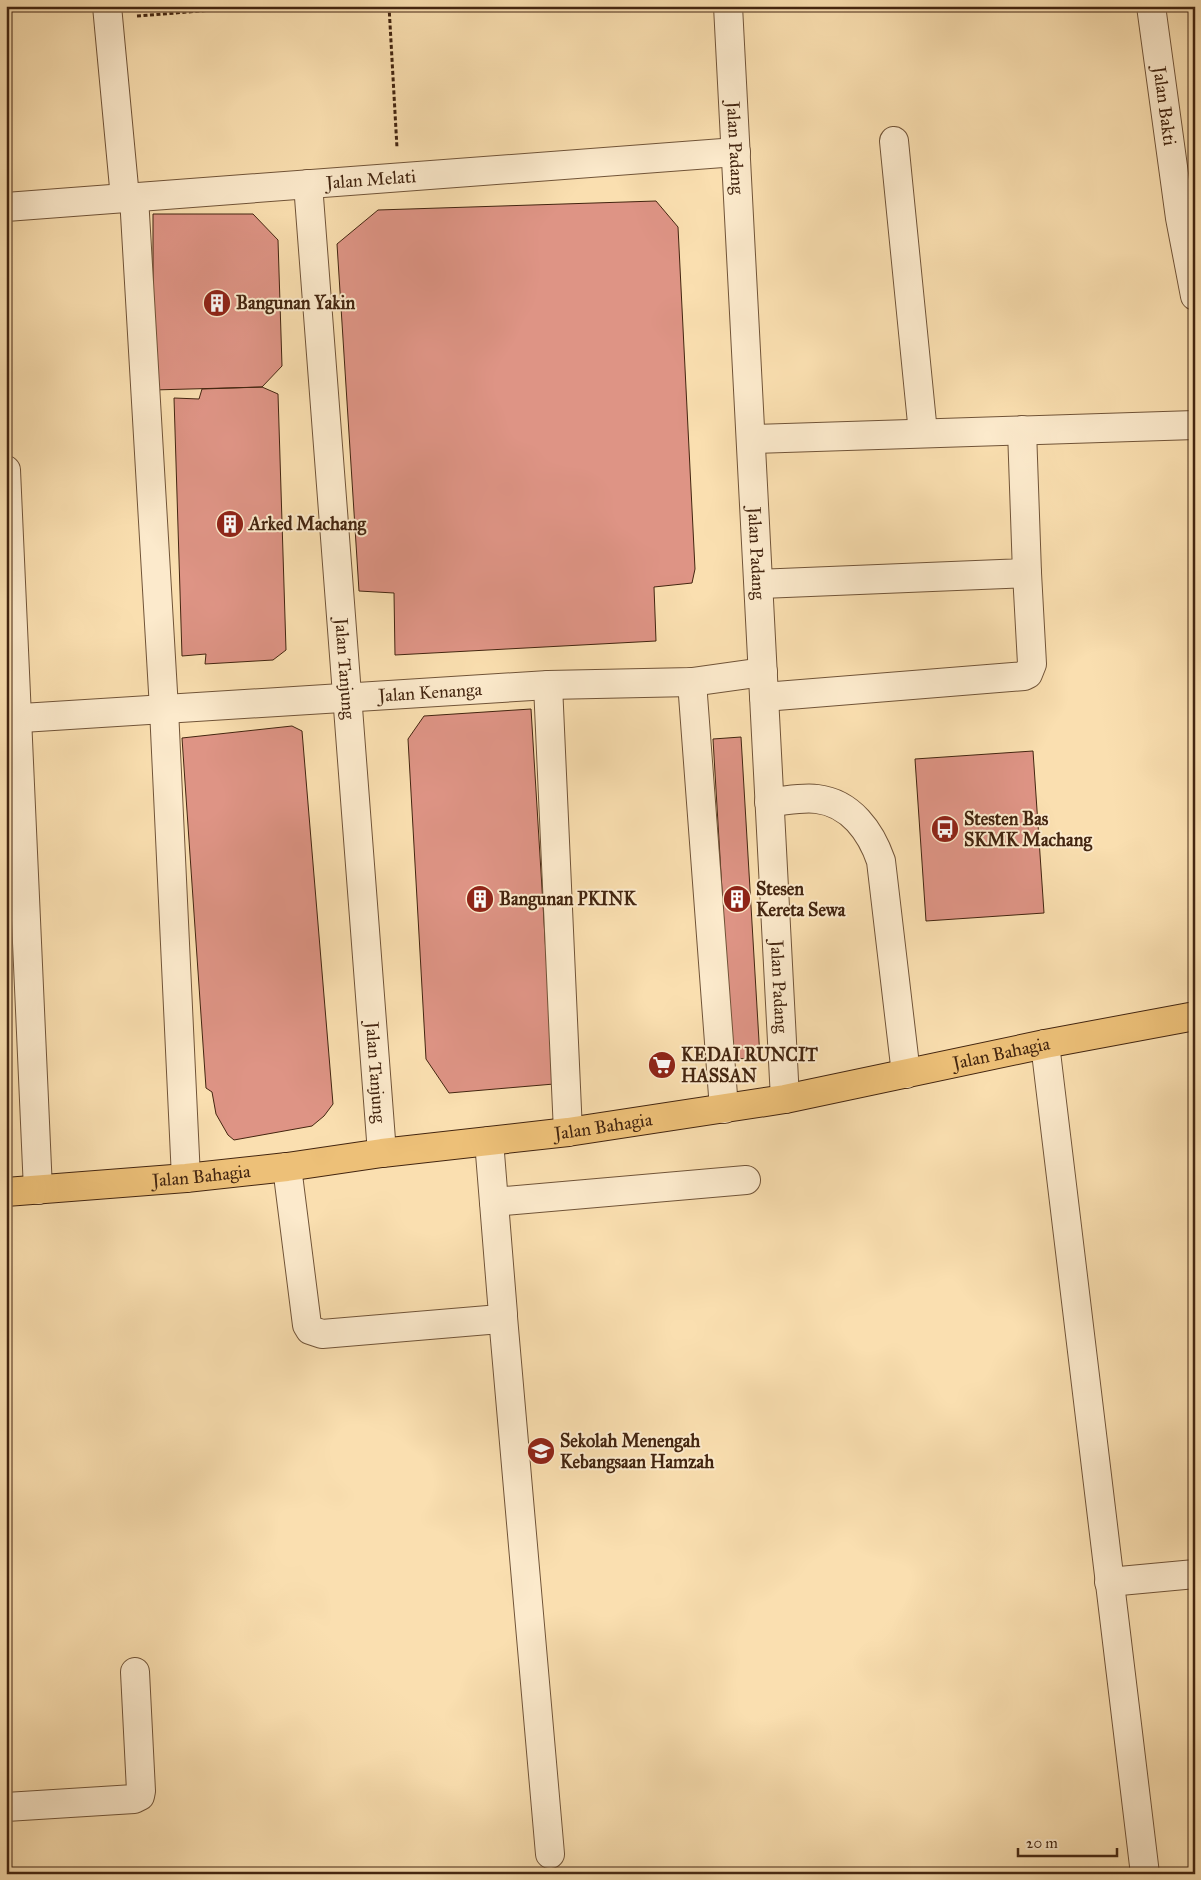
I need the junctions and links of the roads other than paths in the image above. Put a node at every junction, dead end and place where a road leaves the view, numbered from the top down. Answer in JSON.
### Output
{"nodes":[{"id":1,"x":728,"y":6,"type":"edge"},
{"id":2,"x":1151,"y":6,"type":"edge"},
{"id":3,"x":107,"y":12,"type":"edge"},
{"id":4,"x":894,"y":141,"type":"dead end"},
{"id":5,"x":736,"y":152,"type":"junction"},
{"id":6,"x":308,"y":184,"type":"junction"},
{"id":7,"x":129,"y":198,"type":"junction"},
{"id":8,"x":6,"y":207,"type":"edge"},
{"id":9,"x":1189,"y":231,"type":"edge"},
{"id":10,"x":1195,"y":296,"type":"edge"},
{"id":11,"x":1195,"y":425,"type":"edge"},
{"id":12,"x":1022,"y":430,"type":"junction"},
{"id":13,"x":923,"y":433,"type":"junction"},
{"id":14,"x":751,"y":439,"type":"junction"},
{"id":15,"x":6,"y":470,"type":"edge"},
{"id":16,"x":1027,"y":573,"type":"junction"},
{"id":17,"x":759,"y":584,"type":"junction"},
{"id":18,"x":692,"y":682,"type":"junction"},
{"id":19,"x":764,"y":684,"type":"junction"},
{"id":20,"x":548,"y":685,"type":"junction"},
{"id":21,"x":347,"y":697,"type":"junction"},
{"id":22,"x":164,"y":709,"type":"junction"},
{"id":23,"x":12,"y":719,"type":"edge"},
{"id":24,"x":770,"y":802,"type":"junction"},
{"id":25,"x":1195,"y":1016,"type":"edge"},
{"id":26,"x":1045,"y":1044,"type":"junction"},
{"id":27,"x":906,"y":1074,"type":"junction"},
{"id":28,"x":785,"y":1099,"type":"junction"},
{"id":29,"x":724,"y":1108,"type":"junction"},
{"id":30,"x":568,"y":1132,"type":"junction"},
{"id":31,"x":489,"y":1141,"type":"junction"},
{"id":32,"x":382,"y":1153,"type":"junction"},
{"id":33,"x":287,"y":1166,"type":"junction"},
{"id":34,"x":186,"y":1178,"type":"junction"},
{"id":35,"x":746,"y":1180,"type":"dead end"},
{"id":36,"x":38,"y":1190,"type":"junction"},
{"id":37,"x":6,"y":1192,"type":"edge"},
{"id":38,"x":494,"y":1202,"type":"junction"},
{"id":39,"x":503,"y":1317,"type":"junction"},
{"id":40,"x":1195,"y":1574,"type":"edge"},
{"id":41,"x":1109,"y":1582,"type":"junction"},
{"id":42,"x":136,"y":1672,"type":"dead end"},
{"id":43,"x":6,"y":1807,"type":"edge"},
{"id":44,"x":550,"y":1854,"type":"dead end"},
{"id":45,"x":1145,"y":1874,"type":"edge"}],
"edges":[{"from":1,"to":5,"type":"street","name":"Jalan Padang"},
{"from":2,"to":9,"type":"street","name":"Jalan Bakti"},
{"from":3,"to":7,"type":"street"},
{"from":4,"to":13,"type":"street"},
{"from":5,"to":6,"type":"street","name":"Jalan Melati"},
{"from":5,"to":14,"type":"street","name":"Jalan Padang"},
{"from":6,"to":7,"type":"street","name":"Jalan Melati"},
{"from":6,"to":21,"type":"street","name":"Jalan Tanjung"},
{"from":7,"to":8,"type":"street","name":"Jalan Melati"},
{"from":7,"to":22,"type":"street"},
{"from":9,"to":10,"type":"street","name":"Jalan Bakti"},
{"from":11,"to":12,"type":"street"},
{"from":12,"to":13,"type":"street"},
{"from":12,"to":16,"type":"street"},
{"from":13,"to":14,"type":"street"},
{"from":14,"to":17,"type":"street","name":"Jalan Padang"},
{"from":15,"to":23,"type":"street"},
{"from":16,"to":17,"type":"street"},
{"from":16,"to":19,"type":"street","name":"Jalan Kenanga"},
{"from":17,"to":19,"type":"street","name":"Jalan Padang"},
{"from":18,"to":19,"type":"street","name":"Jalan Kenanga"},
{"from":18,"to":20,"type":"street","name":"Jalan Kenanga"},
{"from":18,"to":29,"type":"street"},
{"from":19,"to":24,"type":"street","name":"Jalan Padang"},
{"from":20,"to":21,"type":"street","name":"Jalan Kenanga"},
{"from":20,"to":30,"type":"street"},
{"from":21,"to":22,"type":"street","name":"Jalan Kenanga"},
{"from":21,"to":32,"type":"street","name":"Jalan Tanjung"},
{"from":22,"to":23,"type":"street","name":"Jalan Kenanga"},
{"from":22,"to":34,"type":"street"},
{"from":23,"to":36,"type":"street"},
{"from":24,"to":27,"type":"street"},
{"from":24,"to":28,"type":"street","name":"Jalan Padang"},
{"from":25,"to":26,"type":"main road","name":"Jalan Bahagia"},
{"from":26,"to":27,"type":"main road","name":"Jalan Bahagia"},
{"from":26,"to":41,"type":"street"},
{"from":27,"to":28,"type":"main road","name":"Jalan Bahagia"},
{"from":28,"to":29,"type":"main road","name":"Jalan Bahagia"},
{"from":29,"to":30,"type":"main road","name":"Jalan Bahagia"},
{"from":30,"to":31,"type":"main road","name":"Jalan Bahagia"},
{"from":31,"to":32,"type":"main road","name":"Jalan Bahagia"},
{"from":31,"to":38,"type":"street"},
{"from":32,"to":33,"type":"main road","name":"Jalan Bahagia"},
{"from":33,"to":34,"type":"main road","name":"Jalan Bahagia"},
{"from":33,"to":39,"type":"street"},
{"from":34,"to":36,"type":"main road","name":"Jalan Bahagia"},
{"from":35,"to":38,"type":"street"},
{"from":36,"to":37,"type":"main road","name":"Jalan Bahagia"},
{"from":38,"to":39,"type":"street"},
{"from":39,"to":44,"type":"street"},
{"from":40,"to":41,"type":"street"},
{"from":41,"to":45,"type":"street"},
{"from":42,"to":43,"type":"street"}]}
